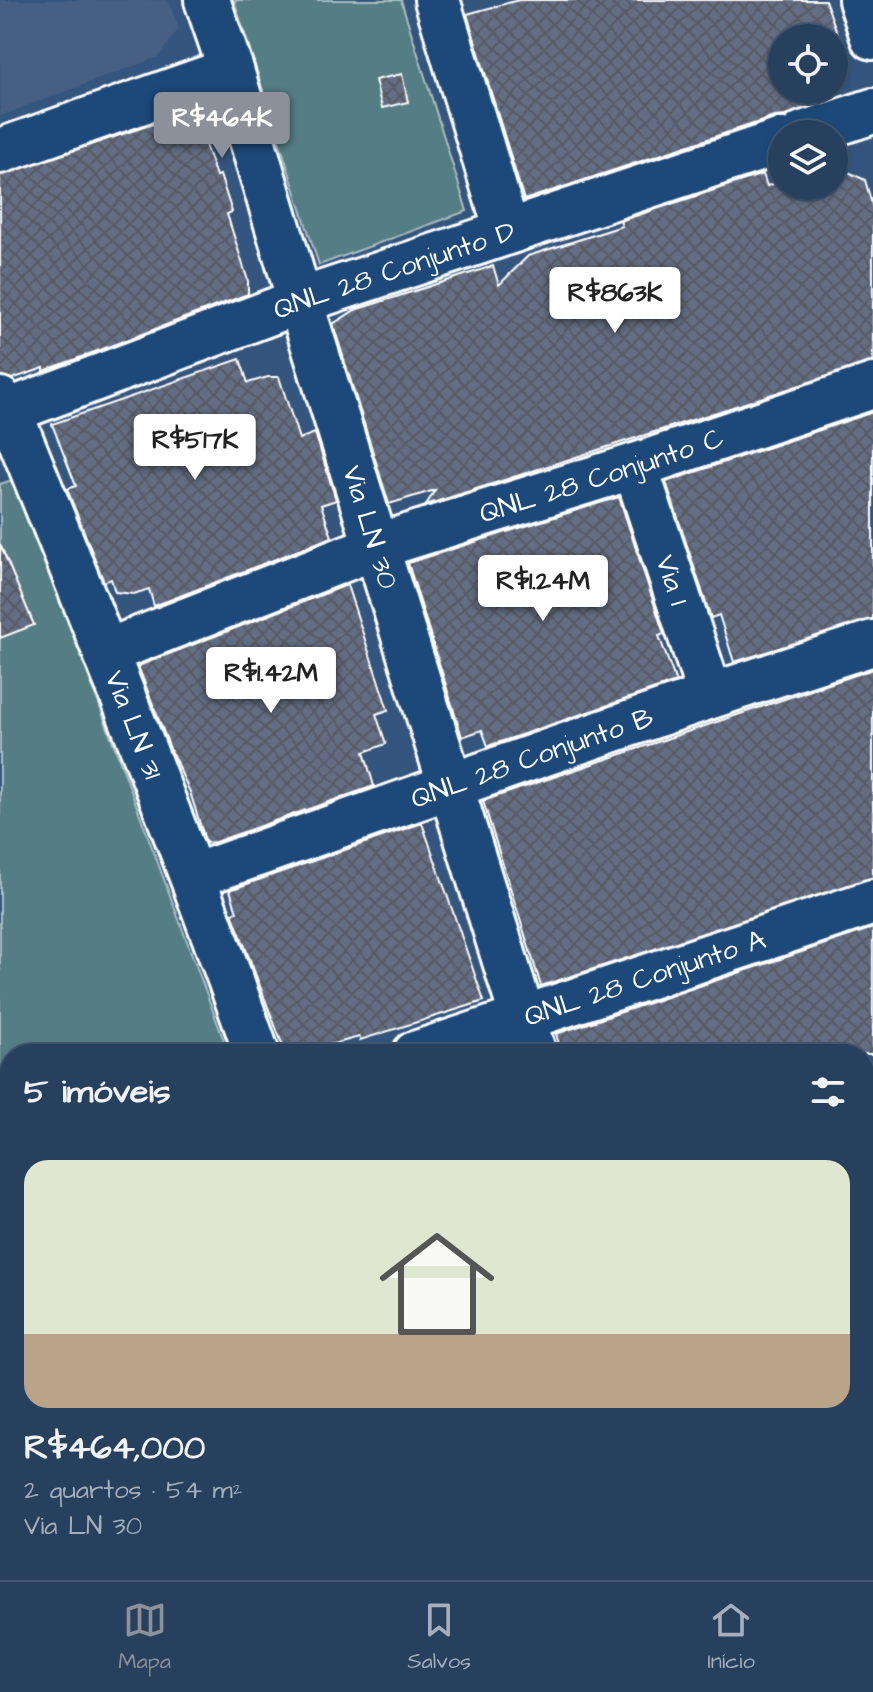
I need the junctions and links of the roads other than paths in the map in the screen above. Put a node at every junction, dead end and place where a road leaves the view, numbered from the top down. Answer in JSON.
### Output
{"nodes":[{"id":1,"x":207,"y":0,"type":"edge"},
{"id":2,"x":861,"y":0,"type":"edge"},
{"id":3,"x":442,"y":1,"type":"edge"},
{"id":4,"x":873,"y":37,"type":"edge"},
{"id":5,"x":231,"y":70,"type":"junction"},
{"id":6,"x":873,"y":111,"type":"edge"},
{"id":7,"x":846,"y":120,"type":"edge"},
{"id":8,"x":768,"y":146,"type":"edge"},
{"id":9,"x":0,"y":151,"type":"edge"},
{"id":10,"x":507,"y":231,"type":"junction"},
{"id":11,"x":300,"y":301,"type":"junction"},
{"id":12,"x":873,"y":386,"type":"edge"},
{"id":13,"x":5,"y":406,"type":"edge"},
{"id":14,"x":635,"y":466,"type":"junction"},
{"id":15,"x":375,"y":547,"type":"junction"},
{"id":16,"x":873,"y":643,"type":"edge"},
{"id":17,"x":106,"y":652,"type":"junction"},
{"id":18,"x":710,"y":695,"type":"junction"},
{"id":19,"x":452,"y":787,"type":"junction"},
{"id":20,"x":194,"y":876,"type":"junction"},
{"id":21,"x":873,"y":902,"type":"edge"},
{"id":22,"x":528,"y":1036,"type":"edge"},
{"id":23,"x":253,"y":1044,"type":"edge"},
{"id":24,"x":478,"y":1044,"type":"edge"}],
"edges":[{"from":1,"to":5,"type":"street","name":"Via LN 30"},
{"from":2,"to":4,"type":"street"},
{"from":3,"to":10,"type":"street"},
{"from":5,"to":9,"type":"street"},
{"from":5,"to":11,"type":"street","name":"Via LN 30"},
{"from":6,"to":7,"type":"street"},
{"from":8,"to":10,"type":"street","name":"QNL 28 Conjunto D"},
{"from":10,"to":11,"type":"street","name":"QNL 28 Conjunto D"},
{"from":11,"to":13,"type":"street","name":"QNL 28 Conjunto D"},
{"from":11,"to":15,"type":"street","name":"Via LN 30"},
{"from":12,"to":14,"type":"street","name":"QNL 28 Conjunto C"},
{"from":13,"to":17,"type":"street","name":"Via LN 31"},
{"from":14,"to":15,"type":"street","name":"QNL 28 Conjunto C"},
{"from":14,"to":18,"type":"street","name":"Via 1"},
{"from":15,"to":17,"type":"street","name":"QNL 28 Conjunto C"},
{"from":15,"to":19,"type":"street","name":"Via LN 30"},
{"from":16,"to":18,"type":"street","name":"QNL 28 Conjunto B"},
{"from":17,"to":20,"type":"street","name":"Via LN 31"},
{"from":18,"to":19,"type":"street","name":"QNL 28 Conjunto B"},
{"from":19,"to":20,"type":"street","name":"QNL 28 Conjunto B"},
{"from":19,"to":22,"type":"street","name":"Via LN 30"},
{"from":20,"to":23,"type":"street","name":"Via LN 31"},
{"from":21,"to":22,"type":"street","name":"QNL 28 Conjunto A"},
{"from":22,"to":24,"type":"street","name":"QNL 28 Conjunto A"}]}
